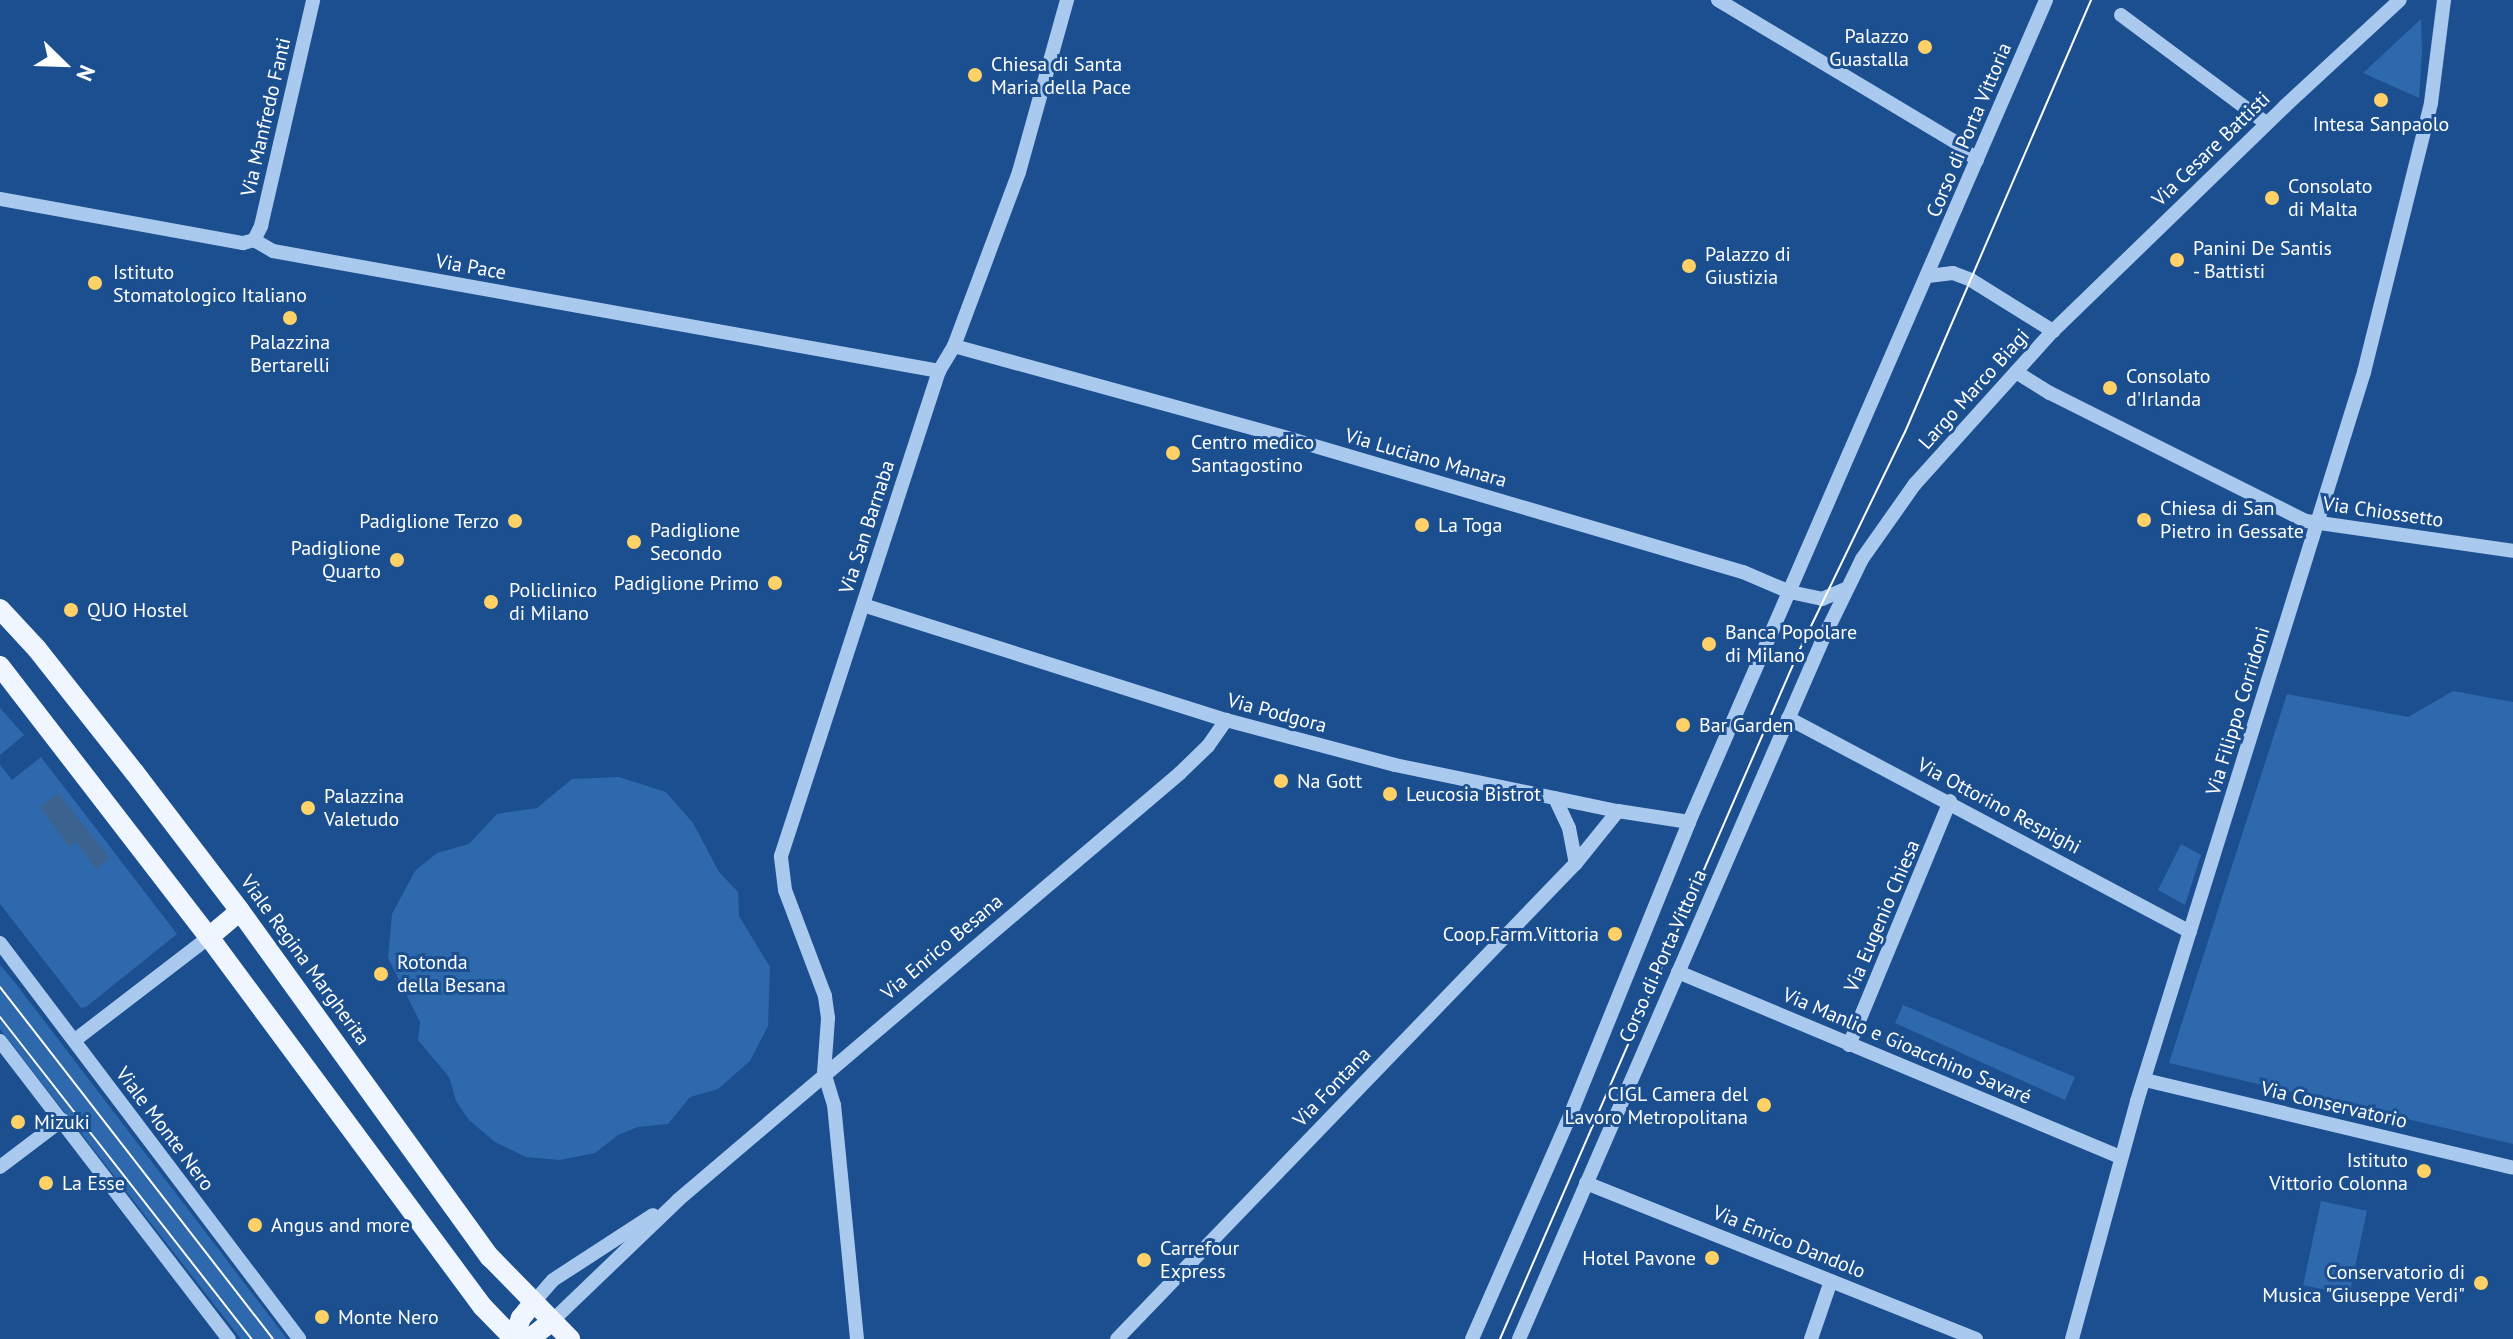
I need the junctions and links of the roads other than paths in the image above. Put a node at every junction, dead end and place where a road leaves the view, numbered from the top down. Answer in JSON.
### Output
{"nodes":[{"id":1,"x":313,"y":0,"type":"edge"},
{"id":2,"x":1067,"y":0,"type":"edge"},
{"id":3,"x":1718,"y":0,"type":"edge"},
{"id":4,"x":2046,"y":0,"type":"edge"},
{"id":5,"x":2400,"y":0,"type":"edge"},
{"id":6,"x":2444,"y":0,"type":"edge"},
{"id":7,"x":2121,"y":15,"type":"dead end"},
{"id":8,"x":2266,"y":123,"type":"junction"},
{"id":9,"x":1977,"y":160,"type":"junction"},
{"id":10,"x":0,"y":199,"type":"edge"},
{"id":11,"x":254,"y":240,"type":"junction"},
{"id":12,"x":1928,"y":276,"type":"junction"},
{"id":13,"x":2053,"y":331,"type":"junction"},
{"id":14,"x":954,"y":346,"type":"junction"},
{"id":15,"x":939,"y":371,"type":"junction"},
{"id":16,"x":2016,"y":372,"type":"junction"},
{"id":17,"x":2318,"y":523,"type":"junction"},
{"id":18,"x":2513,"y":551,"type":"edge"},
{"id":19,"x":1845,"y":589,"type":"junction"},
{"id":20,"x":1790,"y":592,"type":"junction"},
{"id":21,"x":863,"y":605,"type":"junction"},
{"id":22,"x":5,"y":624,"type":"edge"},
{"id":23,"x":0,"y":666,"type":"edge"},
{"id":24,"x":1788,"y":718,"type":"junction"},
{"id":25,"x":1226,"y":720,"type":"junction"},
{"id":26,"x":1555,"y":798,"type":"junction"},
{"id":27,"x":1950,"y":801,"type":"junction"},
{"id":28,"x":1618,"y":811,"type":"junction"},
{"id":29,"x":1689,"y":822,"type":"junction"},
{"id":30,"x":1576,"y":863,"type":"junction"},
{"id":31,"x":240,"y":911,"type":"junction"},
{"id":32,"x":2190,"y":932,"type":"junction"},
{"id":33,"x":209,"y":937,"type":"junction"},
{"id":34,"x":0,"y":943,"type":"edge"},
{"id":35,"x":1678,"y":972,"type":"junction"},
{"id":36,"x":75,"y":1040,"type":"junction"},
{"id":37,"x":0,"y":1041,"type":"edge"},
{"id":38,"x":1849,"y":1045,"type":"junction"},
{"id":39,"x":824,"y":1073,"type":"junction"},
{"id":40,"x":2145,"y":1080,"type":"junction"},
{"id":41,"x":62,"y":1120,"type":"junction"},
{"id":42,"x":2121,"y":1157,"type":"junction"},
{"id":43,"x":0,"y":1167,"type":"edge"},
{"id":44,"x":2513,"y":1168,"type":"edge"},
{"id":45,"x":1586,"y":1183,"type":"junction"},
{"id":46,"x":678,"y":1200,"type":"junction"},
{"id":47,"x":1831,"y":1281,"type":"junction"},
{"id":48,"x":533,"y":1303,"type":"junction"},
{"id":49,"x":551,"y":1322,"type":"junction"},
{"id":50,"x":229,"y":1339,"type":"edge"},
{"id":51,"x":299,"y":1339,"type":"edge"},
{"id":52,"x":514,"y":1339,"type":"edge"},
{"id":53,"x":570,"y":1339,"type":"edge"},
{"id":54,"x":857,"y":1339,"type":"edge"},
{"id":55,"x":1117,"y":1339,"type":"edge"},
{"id":56,"x":1472,"y":1339,"type":"edge"},
{"id":57,"x":1519,"y":1339,"type":"edge"},
{"id":58,"x":1811,"y":1339,"type":"edge"},
{"id":59,"x":1976,"y":1339,"type":"edge"},
{"id":60,"x":2072,"y":1339,"type":"edge"}],
"edges":[{"from":1,"to":11,"type":"street","name":"Via Manfredo Fanti"},
{"from":2,"to":14,"type":"street","name":"Via San Barnaba"},
{"from":3,"to":9,"type":"street"},
{"from":4,"to":9,"type":"street","name":"Corso di Porta Vittoria"},
{"from":5,"to":8,"type":"street","name":"Via Cesare Battisti"},
{"from":6,"to":17,"type":"street","name":"Via Filippo Corridoni"},
{"from":7,"to":8,"type":"street"},
{"from":8,"to":13,"type":"street","name":"Via Cesare Battisti"},
{"from":9,"to":12,"type":"street","name":"Corso di Porta Vittoria"},
{"from":10,"to":11,"type":"street","name":"Via Pace"},
{"from":11,"to":15,"type":"street","name":"Via Pace"},
{"from":12,"to":13,"type":"street","name":"Largo Marco Biagi"},
{"from":12,"to":20,"type":"street"},
{"from":13,"to":16,"type":"street","name":"Largo Marco Biagi"},
{"from":14,"to":15,"type":"street","name":"Via San Barnaba"},
{"from":14,"to":20,"type":"street","name":"Via Luciano Manara"},
{"from":15,"to":21,"type":"street","name":"Via San Barnaba"},
{"from":16,"to":17,"type":"street","name":"Via Chiossetto"},
{"from":16,"to":19,"type":"street","name":"Largo Marco Biagi"},
{"from":17,"to":18,"type":"street","name":"Via Chiossetto"},
{"from":17,"to":32,"type":"street","name":"Via Filippo Corridoni"},
{"from":19,"to":20,"type":"street"},
{"from":19,"to":24,"type":"street","name":"Corso di Porta Vittoria"},
{"from":20,"to":29,"type":"street","name":"Corso di Porta Vittoria"},
{"from":21,"to":25,"type":"street","name":"Via Podgora"},
{"from":21,"to":39,"type":"street","name":"Via San Barnaba"},
{"from":22,"to":31,"type":"main road","name":"Viale Regina Margherita"},
{"from":23,"to":33,"type":"main road"},
{"from":24,"to":27,"type":"street","name":"Via Ottorino Respighi"},
{"from":24,"to":35,"type":"street","name":"Corso di Porta Vittoria"},
{"from":25,"to":26,"type":"street","name":"Via Podgora"},
{"from":25,"to":39,"type":"street","name":"Via Enrico Besana"},
{"from":26,"to":28,"type":"street","name":"Via Podgora"},
{"from":26,"to":30,"type":"street"},
{"from":27,"to":32,"type":"street","name":"Via Ottorino Respighi"},
{"from":27,"to":38,"type":"street","name":"Via Eugenio Chiesa"},
{"from":28,"to":29,"type":"street","name":"Via Podgora"},
{"from":28,"to":30,"type":"street","name":"Via Fontana"},
{"from":29,"to":56,"type":"street","name":"Corso di Porta Vittoria"},
{"from":30,"to":55,"type":"street","name":"Via Fontana"},
{"from":31,"to":33,"type":"main road"},
{"from":31,"to":48,"type":"main road","name":"Viale Regina Margherita"},
{"from":32,"to":40,"type":"street","name":"Via Filippo Corridoni"},
{"from":33,"to":36,"type":"street"},
{"from":33,"to":52,"type":"main road"},
{"from":34,"to":36,"type":"street","name":"Viale Monte Nero"},
{"from":35,"to":38,"type":"street","name":"Via Manlio e Gioacchino Savaré"},
{"from":35,"to":45,"type":"street","name":"Corso di Porta Vittoria"},
{"from":36,"to":51,"type":"street","name":"Viale Monte Nero"},
{"from":37,"to":41,"type":"street"},
{"from":38,"to":42,"type":"street","name":"Via Manlio e Gioacchino Savaré"},
{"from":39,"to":46,"type":"street","name":"Via Enrico Besana"},
{"from":39,"to":54,"type":"street","name":"Via San Barnaba"},
{"from":40,"to":42,"type":"street","name":"Via Filippo Corridoni"},
{"from":40,"to":44,"type":"street","name":"Via Conservatorio"},
{"from":41,"to":43,"type":"street"},
{"from":41,"to":50,"type":"street"},
{"from":42,"to":60,"type":"street","name":"Via Filippo Corridoni"},
{"from":45,"to":47,"type":"street","name":"Via Enrico Dandolo"},
{"from":45,"to":57,"type":"street","name":"Corso di Porta Vittoria"},
{"from":46,"to":48,"type":"street","name":"Via Enrico Besana"},
{"from":46,"to":49,"type":"street","name":"Via Enrico Besana"},
{"from":47,"to":58,"type":"street"},
{"from":47,"to":59,"type":"street","name":"Via Enrico Dandolo"},
{"from":48,"to":49,"type":"main road","name":"Viale Regina Margherita"},
{"from":48,"to":52,"type":"main road"},
{"from":49,"to":52,"type":"main road"},
{"from":49,"to":53,"type":"main road","name":"Viale Regina Margherita"}]}
